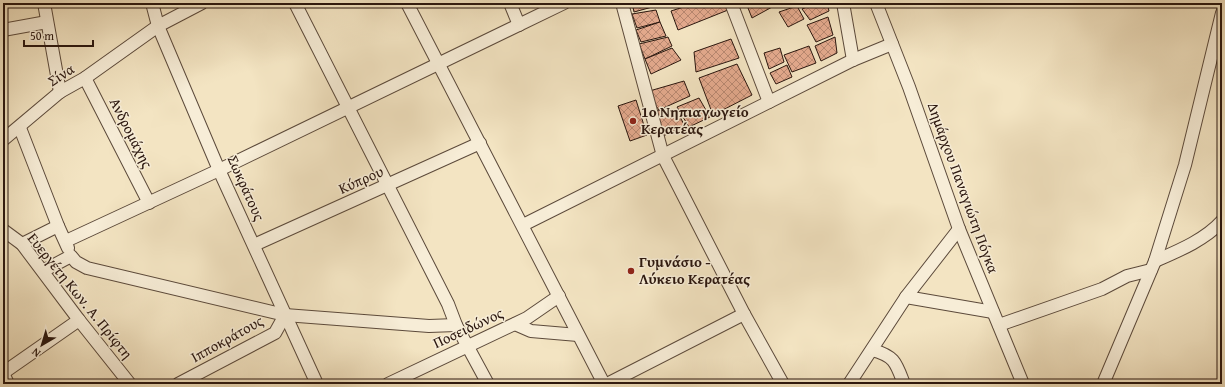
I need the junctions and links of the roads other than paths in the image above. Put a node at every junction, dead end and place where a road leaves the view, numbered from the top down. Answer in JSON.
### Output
{"nodes":[{"id":1,"x":44,"y":3,"type":"edge"},
{"id":2,"x":152,"y":3,"type":"edge"},
{"id":3,"x":202,"y":3,"type":"edge"},
{"id":4,"x":295,"y":3,"type":"edge"},
{"id":5,"x":407,"y":3,"type":"edge"},
{"id":6,"x":510,"y":3,"type":"edge"},
{"id":7,"x":564,"y":3,"type":"edge"},
{"id":8,"x":622,"y":3,"type":"edge"},
{"id":9,"x":731,"y":3,"type":"edge"},
{"id":10,"x":843,"y":3,"type":"edge"},
{"id":11,"x":876,"y":3,"type":"edge"},
{"id":12,"x":1222,"y":13,"type":"edge"},
{"id":13,"x":47,"y":22,"type":"junction"},
{"id":14,"x":519,"y":25,"type":"junction"},
{"id":15,"x":158,"y":26,"type":"junction"},
{"id":16,"x":3,"y":30,"type":"edge"},
{"id":17,"x":892,"y":44,"type":"junction"},
{"id":18,"x":853,"y":60,"type":"junction"},
{"id":19,"x":439,"y":63,"type":"junction"},
{"id":20,"x":85,"y":78,"type":"junction"},
{"id":21,"x":60,"y":92,"type":"junction"},
{"id":22,"x":769,"y":102,"type":"junction"},
{"id":23,"x":347,"y":108,"type":"junction"},
{"id":24,"x":20,"y":128,"type":"junction"},
{"id":25,"x":3,"y":140,"type":"edge"},
{"id":26,"x":480,"y":143,"type":"junction"},
{"id":27,"x":663,"y":156,"type":"junction"},
{"id":28,"x":219,"y":170,"type":"junction"},
{"id":29,"x":387,"y":185,"type":"junction"},
{"id":30,"x":149,"y":202,"type":"junction"},
{"id":31,"x":1222,"y":221,"type":"edge"},
{"id":32,"x":523,"y":225,"type":"junction"},
{"id":33,"x":58,"y":226,"type":"junction"},
{"id":34,"x":959,"y":229,"type":"junction"},
{"id":35,"x":3,"y":230,"type":"edge"},
{"id":36,"x":66,"y":241,"type":"junction"},
{"id":37,"x":12,"y":242,"type":"edge"},
{"id":38,"x":254,"y":245,"type":"junction"},
{"id":39,"x":71,"y":256,"type":"junction"},
{"id":40,"x":1153,"y":266,"type":"junction"},
{"id":41,"x":43,"y":271,"type":"junction"},
{"id":42,"x":558,"y":296,"type":"junction"},
{"id":43,"x":906,"y":297,"type":"junction"},
{"id":44,"x":993,"y":312,"type":"junction"},
{"id":45,"x":744,"y":314,"type":"junction"},
{"id":46,"x":285,"y":315,"type":"junction"},
{"id":47,"x":79,"y":320,"type":"junction"},
{"id":48,"x":515,"y":324,"type":"junction"},
{"id":49,"x":456,"y":325,"type":"junction"},
{"id":50,"x":999,"y":325,"type":"junction"},
{"id":51,"x":578,"y":335,"type":"junction"},
{"id":52,"x":467,"y":346,"type":"junction"},
{"id":53,"x":872,"y":350,"type":"junction"},
{"id":54,"x":3,"y":373,"type":"edge"},
{"id":55,"x":8,"y":384,"type":"edge"},
{"id":56,"x":130,"y":384,"type":"edge"},
{"id":57,"x":178,"y":384,"type":"edge"},
{"id":58,"x":317,"y":384,"type":"edge"},
{"id":59,"x":388,"y":384,"type":"edge"},
{"id":60,"x":488,"y":384,"type":"edge"},
{"id":61,"x":606,"y":384,"type":"edge"},
{"id":62,"x":783,"y":384,"type":"edge"},
{"id":63,"x":849,"y":384,"type":"edge"},
{"id":64,"x":904,"y":384,"type":"edge"},
{"id":65,"x":1023,"y":384,"type":"edge"},
{"id":66,"x":1103,"y":384,"type":"edge"}],
"edges":[{"from":1,"to":13,"type":"street"},
{"from":2,"to":15,"type":"street","name":"Σωκράτους"},
{"from":3,"to":15,"type":"street","name":"Σίνα"},
{"from":4,"to":23,"type":"street"},
{"from":5,"to":19,"type":"street"},
{"from":6,"to":14,"type":"street"},
{"from":7,"to":14,"type":"street"},
{"from":8,"to":27,"type":"street"},
{"from":9,"to":22,"type":"street"},
{"from":10,"to":18,"type":"street"},
{"from":11,"to":17,"type":"street","name":"Δημάρχου Παναγιώτη Πόγκα"},
{"from":12,"to":40,"type":"street"},
{"from":13,"to":16,"type":"street"},
{"from":13,"to":21,"type":"street"},
{"from":14,"to":19,"type":"street"},
{"from":15,"to":20,"type":"street","name":"Σίνα"},
{"from":15,"to":28,"type":"street","name":"Σωκράτους"},
{"from":17,"to":18,"type":"street"},
{"from":17,"to":34,"type":"street","name":"Δημάρχου Παναγιώτη Πόγκα"},
{"from":18,"to":22,"type":"street"},
{"from":19,"to":23,"type":"street"},
{"from":19,"to":26,"type":"street"},
{"from":20,"to":21,"type":"street","name":"Σίνα"},
{"from":20,"to":30,"type":"street","name":"Ανδρομάχης"},
{"from":21,"to":24,"type":"street","name":"Σίνα"},
{"from":22,"to":27,"type":"street"},
{"from":23,"to":28,"type":"street"},
{"from":23,"to":29,"type":"street"},
{"from":24,"to":25,"type":"street","name":"Σίνα"},
{"from":24,"to":33,"type":"street"},
{"from":26,"to":29,"type":"street","name":"Κύπρου"},
{"from":26,"to":32,"type":"street"},
{"from":27,"to":32,"type":"street"},
{"from":27,"to":45,"type":"street"},
{"from":28,"to":30,"type":"street"},
{"from":28,"to":38,"type":"street","name":"Σωκράτους"},
{"from":29,"to":38,"type":"street","name":"Κύπρου"},
{"from":29,"to":49,"type":"street"},
{"from":30,"to":36,"type":"street"},
{"from":31,"to":40,"type":"street"},
{"from":32,"to":42,"type":"street"},
{"from":33,"to":36,"type":"street"},
{"from":33,"to":37,"type":"street"},
{"from":34,"to":43,"type":"street"},
{"from":34,"to":44,"type":"street","name":"Δημάρχου Παναγιώτη Πόγκα"},
{"from":35,"to":37,"type":"street","name":"Ευεργέτη Κων. Α. Πρίφτη"},
{"from":36,"to":39,"type":"street"},
{"from":37,"to":41,"type":"street","name":"Ευεργέτη Κων. Α. Πρίφτη"},
{"from":38,"to":46,"type":"street","name":"Σωκράτους"},
{"from":39,"to":41,"type":"street"},
{"from":39,"to":46,"type":"street"},
{"from":40,"to":50,"type":"street"},
{"from":40,"to":66,"type":"street"},
{"from":41,"to":47,"type":"street","name":"Ευεργέτη Κων. Α. Πρίφτη"},
{"from":42,"to":48,"type":"street","name":"Ποσειδώνος"},
{"from":42,"to":51,"type":"street"},
{"from":43,"to":44,"type":"street"},
{"from":43,"to":53,"type":"street"},
{"from":44,"to":50,"type":"street","name":"Δημάρχου Παναγιώτη Πόγκα"},
{"from":45,"to":61,"type":"street"},
{"from":45,"to":62,"type":"street"},
{"from":46,"to":49,"type":"street"},
{"from":46,"to":57,"type":"street","name":"Ιπποκράτους"},
{"from":46,"to":58,"type":"street","name":"Σωκράτους"},
{"from":47,"to":54,"type":"street"},
{"from":47,"to":56,"type":"street","name":"Ευεργέτη Κων. Α. Πρίφτη"},
{"from":48,"to":51,"type":"street"},
{"from":48,"to":52,"type":"street","name":"Ποσειδώνος"},
{"from":49,"to":52,"type":"street"},
{"from":50,"to":65,"type":"street","name":"Δημάρχου Παναγιώτη Πόγκα"},
{"from":51,"to":61,"type":"street"},
{"from":52,"to":59,"type":"street","name":"Ποσειδώνος"},
{"from":52,"to":60,"type":"street"},
{"from":53,"to":63,"type":"street"},
{"from":53,"to":64,"type":"street"},
{"from":54,"to":55,"type":"street"}]}
